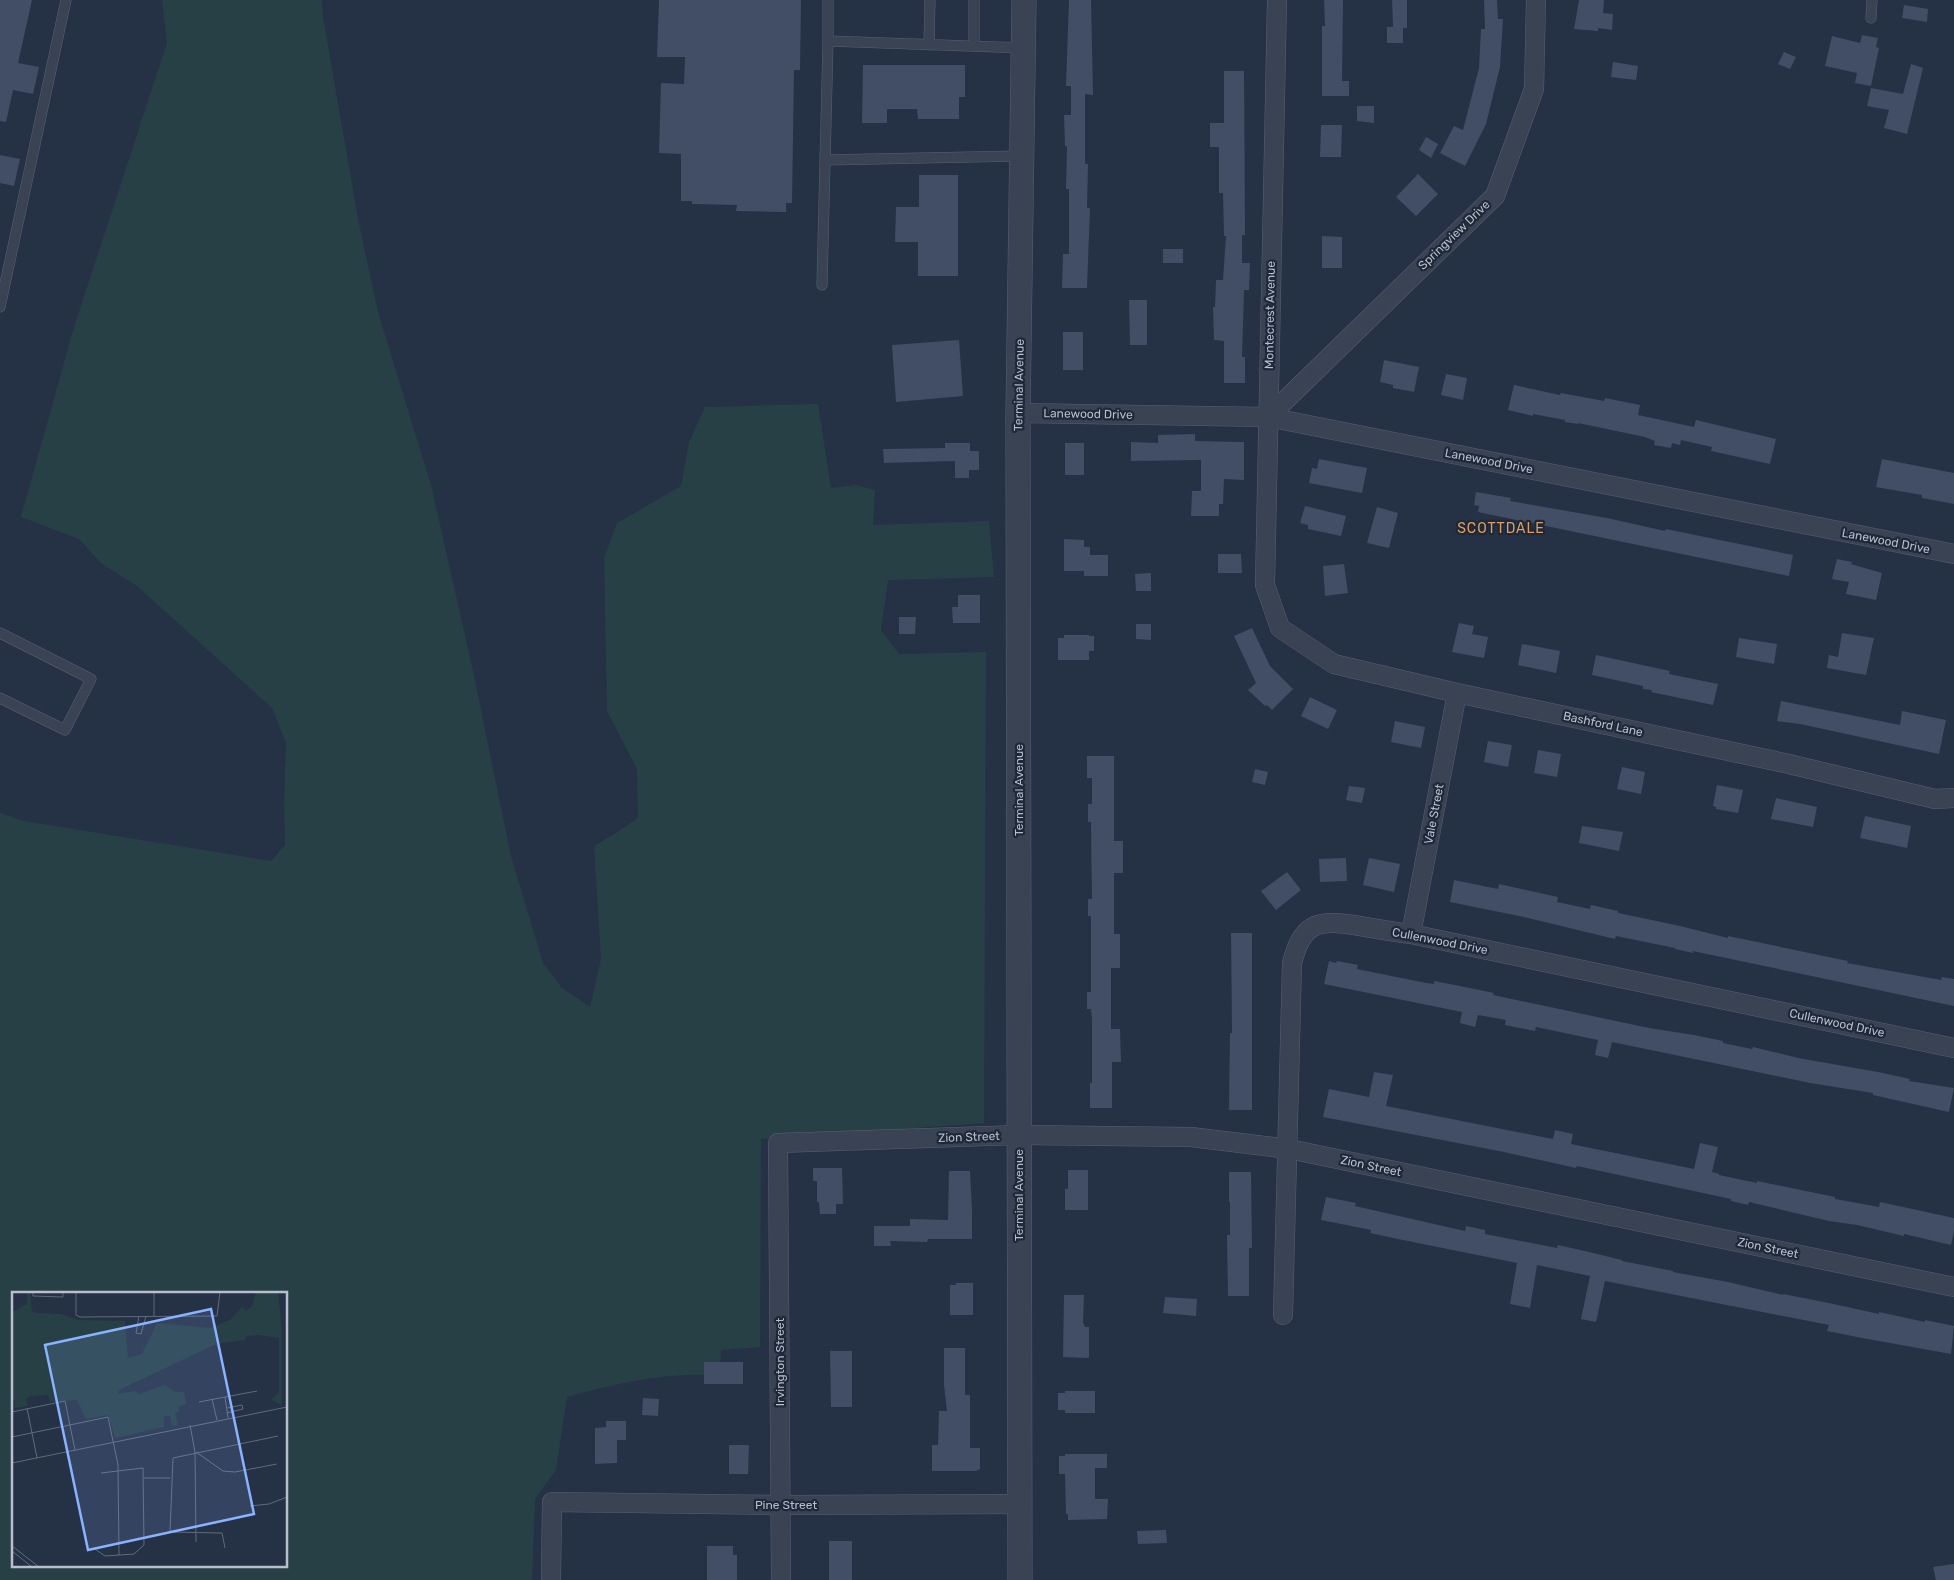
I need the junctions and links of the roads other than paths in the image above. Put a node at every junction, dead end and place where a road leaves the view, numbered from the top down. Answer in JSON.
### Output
{"nodes":[{"id":1,"x":66,"y":0,"type":"edge"},
{"id":2,"x":828,"y":0,"type":"edge"},
{"id":3,"x":930,"y":0,"type":"edge"},
{"id":4,"x":974,"y":0,"type":"edge"},
{"id":5,"x":1024,"y":0,"type":"edge"},
{"id":6,"x":1277,"y":0,"type":"edge"},
{"id":7,"x":1536,"y":0,"type":"edge"},
{"id":8,"x":1872,"y":0,"type":"edge"},
{"id":9,"x":1871,"y":18,"type":"dead end"},
{"id":10,"x":828,"y":41,"type":"junction"},
{"id":11,"x":929,"y":45,"type":"junction"},
{"id":12,"x":974,"y":46,"type":"junction"},
{"id":13,"x":1024,"y":48,"type":"junction"},
{"id":14,"x":1022,"y":156,"type":"junction"},
{"id":15,"x":825,"y":160,"type":"junction"},
{"id":16,"x":822,"y":285,"type":"dead end"},
{"id":17,"x":0,"y":307,"type":"edge"},
{"id":18,"x":1018,"y":413,"type":"junction"},
{"id":19,"x":1268,"y":417,"type":"junction"},
{"id":20,"x":1954,"y":554,"type":"edge"},
{"id":21,"x":1280,"y":628,"type":"joint"},
{"id":22,"x":0,"y":633,"type":"edge"},
{"id":23,"x":1457,"y":693,"type":"junction"},
{"id":24,"x":0,"y":698,"type":"edge"},
{"id":25,"x":1945,"y":798,"type":"edge"},
{"id":26,"x":1411,"y":934,"type":"junction"},
{"id":27,"x":1954,"y":1048,"type":"edge"},
{"id":28,"x":1019,"y":1135,"type":"junction"},
{"id":29,"x":778,"y":1143,"type":"joint"},
{"id":30,"x":1289,"y":1149,"type":"junction"},
{"id":31,"x":1954,"y":1287,"type":"edge"},
{"id":32,"x":1283,"y":1315,"type":"dead end"},
{"id":33,"x":1020,"y":1504,"type":"junction"},
{"id":34,"x":781,"y":1505,"type":"junction"},
{"id":35,"x":551,"y":1580,"type":"edge"},
{"id":36,"x":781,"y":1580,"type":"edge"},
{"id":37,"x":1020,"y":1580,"type":"edge"}],
"edges":[{"from":1,"to":17,"type":"lane"},
{"from":2,"to":10,"type":"lane"},
{"from":3,"to":11,"type":"lane"},
{"from":4,"to":12,"type":"lane"},
{"from":5,"to":13,"type":"street","name":"Terminal Avenue"},
{"from":6,"to":19,"type":"street","name":"Montecrest Avenue"},
{"from":7,"to":19,"type":"street","name":"Springview Drive"},
{"from":8,"to":9,"type":"lane"},
{"from":10,"to":11,"type":"lane"},
{"from":10,"to":15,"type":"lane"},
{"from":11,"to":12,"type":"lane"},
{"from":12,"to":13,"type":"lane"},
{"from":13,"to":14,"type":"street","name":"Terminal Avenue"},
{"from":14,"to":15,"type":"lane"},
{"from":14,"to":18,"type":"street","name":"Terminal Avenue"},
{"from":15,"to":16,"type":"lane"},
{"from":18,"to":19,"type":"street","name":"Lanewood Drive"},
{"from":18,"to":28,"type":"street","name":"Terminal Avenue"},
{"from":19,"to":20,"type":"street","name":"Lanewood Drive"},
{"from":19,"to":21,"type":"street","name":"Montecrest Avenue"},
{"from":21,"to":23,"type":"street","name":"Bashford Lane"},
{"from":22,"to":24,"type":"lane"},
{"from":23,"to":25,"type":"street","name":"Bashford Lane"},
{"from":23,"to":26,"type":"street","name":"Vale Street"},
{"from":26,"to":27,"type":"street","name":"Cullenwood Drive"},
{"from":26,"to":30,"type":"street","name":"Cullenwood Drive"},
{"from":28,"to":29,"type":"street","name":"Zion Street"},
{"from":28,"to":30,"type":"street","name":"Zion Street"},
{"from":28,"to":33,"type":"street","name":"Terminal Avenue"},
{"from":29,"to":34,"type":"street","name":"Irvington Street"},
{"from":30,"to":31,"type":"street","name":"Zion Street"},
{"from":30,"to":32,"type":"street","name":"Cullenwood Drive"},
{"from":33,"to":34,"type":"street","name":"Pine Street"},
{"from":33,"to":37,"type":"street","name":"Terminal Avenue"},
{"from":34,"to":35,"type":"street","name":"Pine Street"},
{"from":34,"to":36,"type":"street","name":"Irvington Street"}]}
